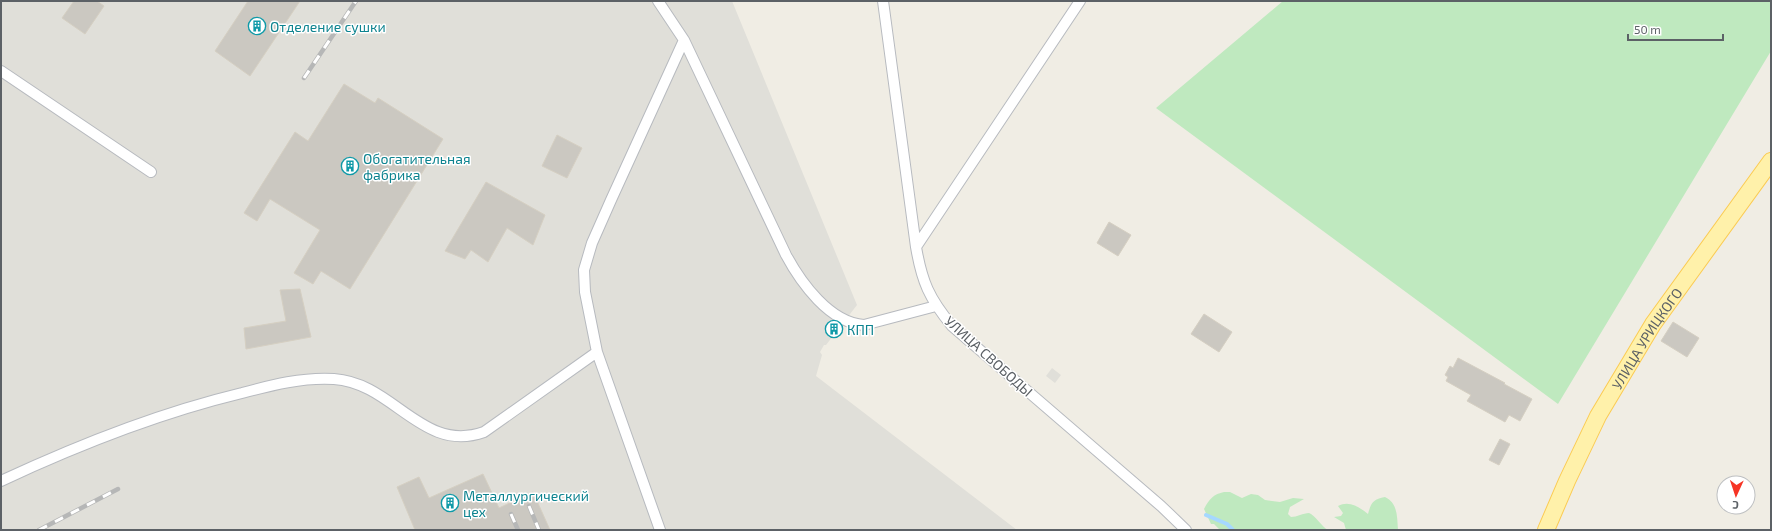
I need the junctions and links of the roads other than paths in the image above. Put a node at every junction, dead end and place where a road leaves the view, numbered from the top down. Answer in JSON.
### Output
{"nodes":[{"id":1,"x":658,"y":1,"type":"edge"},
{"id":2,"x":883,"y":1,"type":"edge"},
{"id":3,"x":1080,"y":1,"type":"edge"},
{"id":4,"x":684,"y":40,"type":"junction"},
{"id":5,"x":1,"y":71,"type":"edge"},
{"id":6,"x":1771,"y":161,"type":"edge"},
{"id":7,"x":151,"y":172,"type":"dead end"},
{"id":8,"x":916,"y":247,"type":"junction"},
{"id":9,"x":936,"y":306,"type":"junction"},
{"id":10,"x":597,"y":352,"type":"junction"},
{"id":11,"x":1,"y":480,"type":"edge"},
{"id":12,"x":660,"y":530,"type":"edge"},
{"id":13,"x":1186,"y":530,"type":"edge"},
{"id":14,"x":1546,"y":530,"type":"edge"}],
"edges":[{"from":1,"to":4,"type":"street"},
{"from":2,"to":8,"type":"street","name":"УЛИЦА СВОБОДЫ"},
{"from":3,"to":8,"type":"street"},
{"from":4,"to":9,"type":"street"},
{"from":4,"to":10,"type":"street"},
{"from":5,"to":7,"type":"street"},
{"from":6,"to":14,"type":"main road","name":"УЛИЦА УРИЦКОГО"},
{"from":8,"to":9,"type":"street","name":"УЛИЦА СВОБОДЫ"},
{"from":9,"to":13,"type":"street","name":"УЛИЦА СВОБОДЫ"},
{"from":10,"to":11,"type":"street"},
{"from":10,"to":12,"type":"street"}]}
